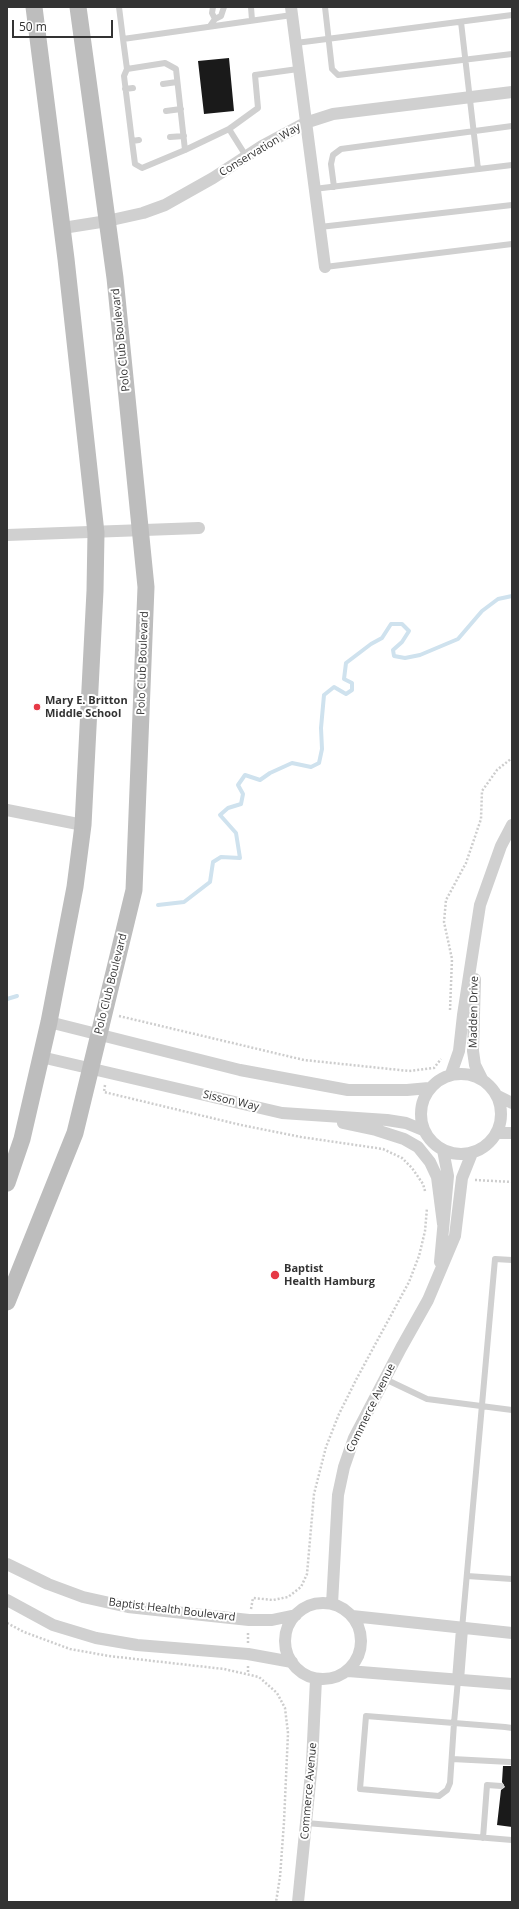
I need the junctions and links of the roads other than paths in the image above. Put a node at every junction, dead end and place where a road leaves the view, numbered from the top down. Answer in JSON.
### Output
{"nodes":[{"id":1,"x":34,"y":7,"type":"edge"},
{"id":2,"x":78,"y":7,"type":"edge"},
{"id":3,"x":119,"y":7,"type":"edge"},
{"id":4,"x":213,"y":7,"type":"edge"},
{"id":5,"x":224,"y":7,"type":"edge"},
{"id":6,"x":251,"y":7,"type":"edge"},
{"id":7,"x":325,"y":7,"type":"edge"},
{"id":8,"x":292,"y":11,"type":"edge"},
{"id":9,"x":512,"y":15,"type":"edge"},
{"id":10,"x":215,"y":20,"type":"junction"},
{"id":11,"x":252,"y":20,"type":"junction"},
{"id":12,"x":460,"y":22,"type":"junction"},
{"id":13,"x":210,"y":26,"type":"junction"},
{"id":14,"x":123,"y":39,"type":"junction"},
{"id":15,"x":329,"y":39,"type":"junction"},
{"id":16,"x":296,"y":43,"type":"junction"},
{"id":17,"x":512,"y":54,"type":"edge"},
{"id":18,"x":465,"y":59,"type":"junction"},
{"id":19,"x":127,"y":69,"type":"junction"},
{"id":20,"x":298,"y":69,"type":"junction"},
{"id":21,"x":177,"y":82,"type":"junction"},
{"id":22,"x":162,"y":84,"type":"dead end"},
{"id":23,"x":134,"y":88,"type":"dead end"},
{"id":24,"x":125,"y":89,"type":"junction"},
{"id":25,"x":512,"y":92,"type":"edge"},
{"id":26,"x":470,"y":97,"type":"junction"},
{"id":27,"x":180,"y":109,"type":"junction"},
{"id":28,"x":166,"y":111,"type":"dead end"},
{"id":29,"x":136,"y":114,"type":"dead end"},
{"id":30,"x":129,"y":115,"type":"junction"},
{"id":31,"x":305,"y":123,"type":"junction"},
{"id":32,"x":512,"y":126,"type":"edge"},
{"id":33,"x":229,"y":129,"type":"junction"},
{"id":34,"x":474,"y":131,"type":"junction"},
{"id":35,"x":184,"y":136,"type":"junction"},
{"id":36,"x":170,"y":137,"type":"dead end"},
{"id":37,"x":139,"y":140,"type":"dead end"},
{"id":38,"x":132,"y":141,"type":"junction"},
{"id":39,"x":185,"y":150,"type":"junction"},
{"id":40,"x":246,"y":156,"type":"junction"},
{"id":41,"x":512,"y":165,"type":"edge"},
{"id":42,"x":478,"y":169,"type":"junction"},
{"id":43,"x":334,"y":187,"type":"junction"},
{"id":44,"x":314,"y":189,"type":"junction"},
{"id":45,"x":512,"y":205,"type":"edge"},
{"id":46,"x":107,"y":221,"type":"junction"},
{"id":47,"x":320,"y":227,"type":"junction"},
{"id":48,"x":63,"y":228,"type":"junction"},
{"id":49,"x":512,"y":244,"type":"edge"},
{"id":50,"x":325,"y":267,"type":"joint"},
{"id":51,"x":199,"y":528,"type":"dead end"},
{"id":52,"x":140,"y":530,"type":"junction"},
{"id":53,"x":96,"y":533,"type":"junction"},
{"id":54,"x":7,"y":535,"type":"edge"},
{"id":55,"x":7,"y":810,"type":"edge"},
{"id":56,"x":83,"y":825,"type":"junction"},
{"id":57,"x":512,"y":825,"type":"edge"},
{"id":58,"x":474,"y":943,"type":"junction"},
{"id":59,"x":49,"y":1022,"type":"junction"},
{"id":60,"x":99,"y":1034,"type":"junction"},
{"id":61,"x":41,"y":1057,"type":"junction"},
{"id":62,"x":99,"y":1071,"type":"junction"},
{"id":63,"x":451,"y":1074,"type":"junction"},
{"id":64,"x":482,"y":1079,"type":"junction"},
{"id":65,"x":429,"y":1088,"type":"junction"},
{"id":66,"x":498,"y":1096,"type":"junction"},
{"id":67,"x":512,"y":1103,"type":"edge"},
{"id":68,"x":282,"y":1113,"type":"junction"},
{"id":69,"x":424,"y":1130,"type":"junction"},
{"id":70,"x":512,"y":1133,"type":"edge"},
{"id":71,"x":496,"y":1134,"type":"junction"},
{"id":72,"x":443,"y":1150,"type":"junction"},
{"id":73,"x":472,"y":1153,"type":"junction"},
{"id":74,"x":7,"y":1183,"type":"edge"},
{"id":75,"x":444,"y":1224,"type":"junction"},
{"id":76,"x":512,"y":1260,"type":"edge"},
{"id":77,"x":440,"y":1270,"type":"junction"},
{"id":78,"x":7,"y":1302,"type":"edge"},
{"id":79,"x":385,"y":1379,"type":"junction"},
{"id":80,"x":481,"y":1407,"type":"junction"},
{"id":81,"x":512,"y":1410,"type":"edge"},
{"id":82,"x":7,"y":1564,"type":"edge"},
{"id":83,"x":467,"y":1576,"type":"junction"},
{"id":84,"x":512,"y":1579,"type":"edge"},
{"id":85,"x":7,"y":1600,"type":"edge"},
{"id":86,"x":332,"y":1604,"type":"junction"},
{"id":87,"x":296,"y":1615,"type":"junction"},
{"id":88,"x":352,"y":1616,"type":"junction"},
{"id":89,"x":462,"y":1629,"type":"junction"},
{"id":90,"x":512,"y":1633,"type":"edge"},
{"id":91,"x":292,"y":1662,"type":"junction"},
{"id":92,"x":348,"y":1671,"type":"junction"},
{"id":93,"x":316,"y":1679,"type":"junction"},
{"id":94,"x":458,"y":1680,"type":"junction"},
{"id":95,"x":512,"y":1684,"type":"edge"},
{"id":96,"x":454,"y":1723,"type":"junction"},
{"id":97,"x":512,"y":1728,"type":"edge"},
{"id":98,"x":452,"y":1759,"type":"junction"},
{"id":99,"x":510,"y":1762,"type":"dead end"},
{"id":100,"x":501,"y":1786,"type":"dead end"},
{"id":101,"x":306,"y":1823,"type":"junction"},
{"id":102,"x":483,"y":1838,"type":"junction"},
{"id":103,"x":512,"y":1840,"type":"edge"},
{"id":104,"x":298,"y":1902,"type":"edge"}],
"edges":[{"from":1,"to":48,"type":"street"},
{"from":2,"to":46,"type":"street","name":"Polo Club Boulevard"},
{"from":3,"to":14,"type":"lane"},
{"from":4,"to":10,"type":"lane"},
{"from":5,"to":10,"type":"lane"},
{"from":6,"to":11,"type":"lane"},
{"from":7,"to":15,"type":"lane"},
{"from":8,"to":11,"type":"lane"},
{"from":8,"to":16,"type":"street"},
{"from":9,"to":12,"type":"lane"},
{"from":10,"to":13,"type":"lane"},
{"from":11,"to":13,"type":"lane"},
{"from":12,"to":15,"type":"lane"},
{"from":12,"to":18,"type":"lane"},
{"from":13,"to":14,"type":"lane"},
{"from":14,"to":19,"type":"lane"},
{"from":15,"to":16,"type":"lane"},
{"from":15,"to":18,"type":"lane"},
{"from":16,"to":20,"type":"street"},
{"from":17,"to":18,"type":"lane"},
{"from":18,"to":26,"type":"lane"},
{"from":19,"to":21,"type":"lane"},
{"from":19,"to":24,"type":"lane"},
{"from":20,"to":31,"type":"street"},
{"from":20,"to":33,"type":"lane"},
{"from":21,"to":22,"type":"lane"},
{"from":21,"to":27,"type":"lane"},
{"from":23,"to":24,"type":"lane"},
{"from":24,"to":30,"type":"lane"},
{"from":25,"to":26,"type":"street","name":"Conservation Way"},
{"from":26,"to":31,"type":"street","name":"Conservation Way"},
{"from":26,"to":34,"type":"lane"},
{"from":27,"to":28,"type":"lane"},
{"from":27,"to":35,"type":"lane"},
{"from":29,"to":30,"type":"lane"},
{"from":30,"to":38,"type":"lane"},
{"from":31,"to":40,"type":"street","name":"Conservation Way"},
{"from":31,"to":44,"type":"street"},
{"from":32,"to":34,"type":"lane"},
{"from":33,"to":39,"type":"lane"},
{"from":33,"to":40,"type":"lane"},
{"from":34,"to":42,"type":"lane"},
{"from":34,"to":43,"type":"lane"},
{"from":35,"to":36,"type":"lane"},
{"from":35,"to":39,"type":"lane"},
{"from":37,"to":38,"type":"lane"},
{"from":38,"to":39,"type":"lane"},
{"from":40,"to":46,"type":"street","name":"Conservation Way"},
{"from":41,"to":42,"type":"lane"},
{"from":42,"to":43,"type":"lane"},
{"from":43,"to":44,"type":"lane"},
{"from":44,"to":47,"type":"street"},
{"from":45,"to":47,"type":"lane"},
{"from":46,"to":48,"type":"street","name":"Conservation Way"},
{"from":46,"to":52,"type":"street","name":"Polo Club Boulevard"},
{"from":47,"to":50,"type":"street"},
{"from":48,"to":53,"type":"street"},
{"from":49,"to":50,"type":"lane"},
{"from":51,"to":52,"type":"street"},
{"from":52,"to":53,"type":"street"},
{"from":52,"to":60,"type":"street","name":"Polo Club Boulevard"},
{"from":53,"to":54,"type":"street"},
{"from":53,"to":56,"type":"street"},
{"from":55,"to":56,"type":"street"},
{"from":56,"to":59,"type":"street"},
{"from":57,"to":58,"type":"street","name":"Madden Drive"},
{"from":58,"to":63,"type":"street","name":"Madden Drive"},
{"from":58,"to":64,"type":"street","name":"Madden Drive"},
{"from":59,"to":60,"type":"street"},
{"from":59,"to":61,"type":"street"},
{"from":60,"to":62,"type":"street","name":"Polo Club Boulevard"},
{"from":60,"to":65,"type":"street"},
{"from":61,"to":62,"type":"street","name":"Sisson Way"},
{"from":61,"to":74,"type":"street"},
{"from":62,"to":68,"type":"street","name":"Sisson Way"},
{"from":62,"to":78,"type":"street","name":"Polo Club Boulevard"},
{"from":63,"to":64,"type":"street"},
{"from":63,"to":65,"type":"street"},
{"from":64,"to":66,"type":"street"},
{"from":65,"to":69,"type":"street"},
{"from":66,"to":67,"type":"street"},
{"from":66,"to":71,"type":"street"},
{"from":68,"to":69,"type":"street","name":"Sisson Way"},
{"from":68,"to":75,"type":"street"},
{"from":69,"to":72,"type":"street"},
{"from":70,"to":71,"type":"street"},
{"from":71,"to":73,"type":"street"},
{"from":72,"to":73,"type":"street"},
{"from":72,"to":75,"type":"street","name":"Commerce Avenue"},
{"from":73,"to":77,"type":"street","name":"Commerce Avenue"},
{"from":75,"to":77,"type":"street","name":"Commerce Avenue"},
{"from":76,"to":80,"type":"lane"},
{"from":77,"to":79,"type":"street","name":"Commerce Avenue"},
{"from":79,"to":80,"type":"lane"},
{"from":79,"to":86,"type":"street","name":"Commerce Avenue"},
{"from":80,"to":81,"type":"lane"},
{"from":80,"to":83,"type":"lane"},
{"from":82,"to":87,"type":"street","name":"Baptist Health Boulevard"},
{"from":83,"to":84,"type":"lane"},
{"from":83,"to":89,"type":"lane"},
{"from":85,"to":91,"type":"street"},
{"from":86,"to":87,"type":"street"},
{"from":86,"to":88,"type":"street"},
{"from":87,"to":91,"type":"street"},
{"from":88,"to":89,"type":"street"},
{"from":88,"to":92,"type":"street"},
{"from":89,"to":90,"type":"street"},
{"from":89,"to":94,"type":"street"},
{"from":91,"to":93,"type":"street"},
{"from":92,"to":93,"type":"street"},
{"from":92,"to":94,"type":"street"},
{"from":93,"to":101,"type":"street","name":"Commerce Avenue"},
{"from":94,"to":95,"type":"street"},
{"from":94,"to":96,"type":"lane"},
{"from":96,"to":97,"type":"lane"},
{"from":96,"to":98,"type":"lane"},
{"from":96,"to":98,"type":"lane"},
{"from":98,"to":99,"type":"lane"},
{"from":100,"to":102,"type":"lane"},
{"from":101,"to":102,"type":"lane"},
{"from":101,"to":104,"type":"street","name":"Commerce Avenue"},
{"from":102,"to":103,"type":"lane"}]}
